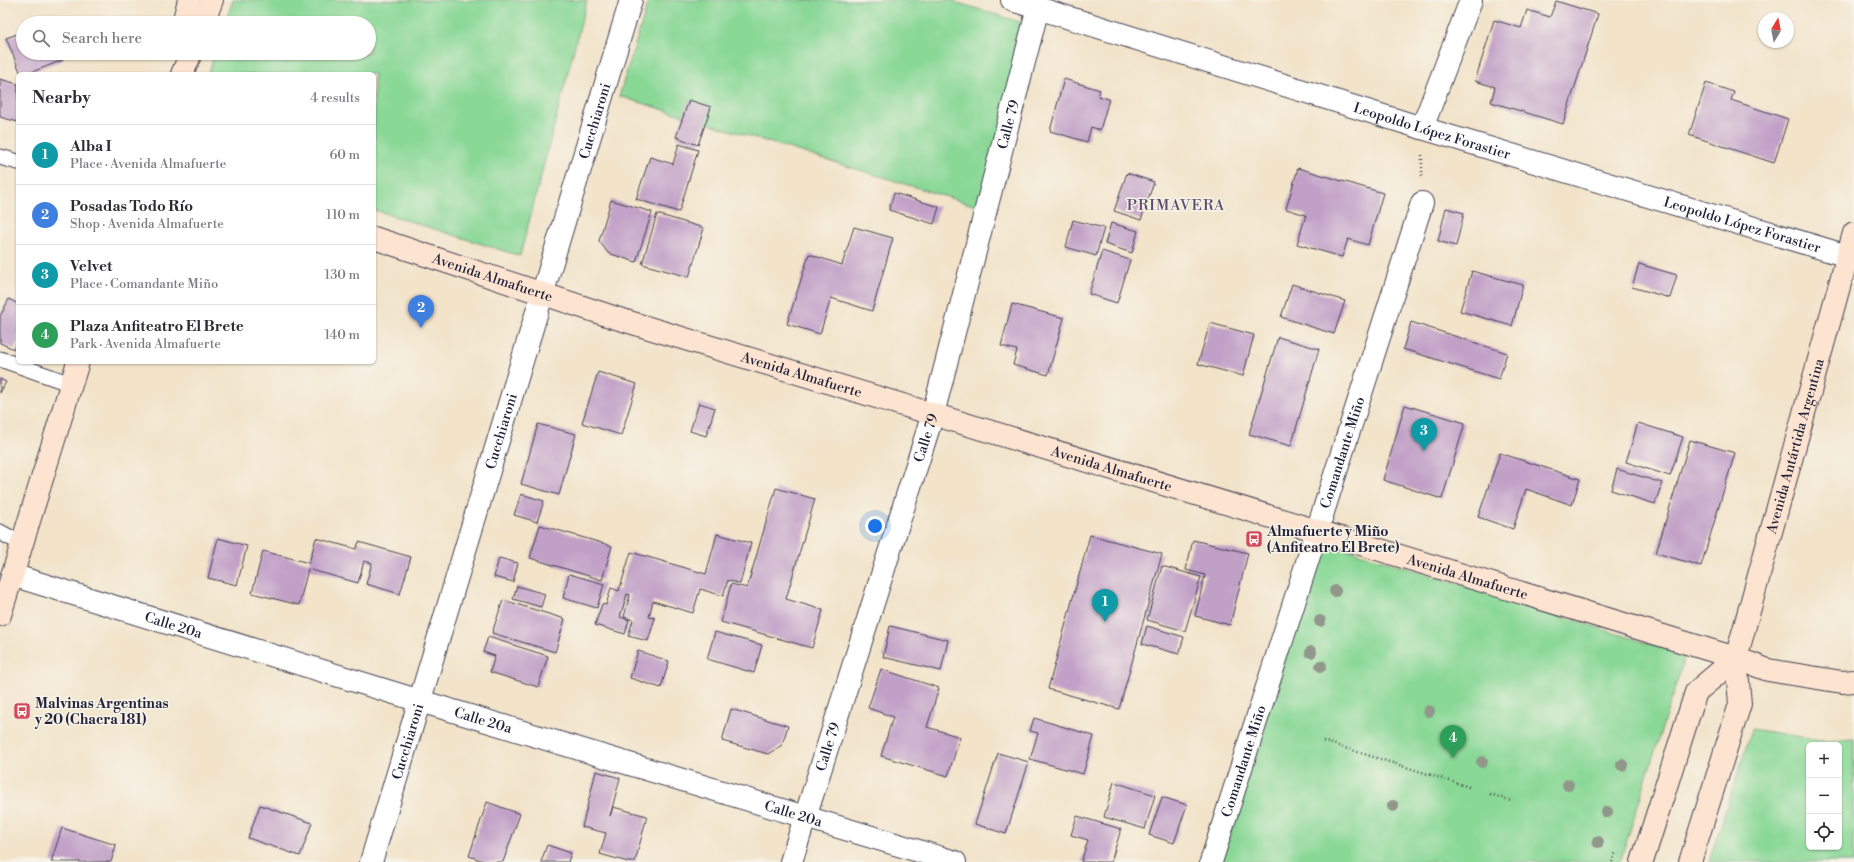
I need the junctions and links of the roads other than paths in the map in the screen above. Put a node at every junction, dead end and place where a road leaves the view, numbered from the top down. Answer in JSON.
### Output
{"nodes":[{"id":1,"x":189,"y":0,"type":"edge"},
{"id":2,"x":212,"y":0,"type":"edge"},
{"id":3,"x":631,"y":0,"type":"edge"},
{"id":4,"x":1012,"y":0,"type":"edge"},
{"id":5,"x":1471,"y":0,"type":"edge"},
{"id":6,"x":1038,"y":8,"type":"junction"},
{"id":7,"x":185,"y":16,"type":"edge"},
{"id":8,"x":206,"y":16,"type":"edge"},
{"id":9,"x":173,"y":60,"type":"edge"},
{"id":10,"x":188,"y":60,"type":"edge"},
{"id":11,"x":170,"y":72,"type":"edge"},
{"id":12,"x":183,"y":72,"type":"edge"},
{"id":13,"x":1422,"y":128,"type":"junction"},
{"id":14,"x":0,"y":157,"type":"edge"},
{"id":15,"x":16,"y":161,"type":"edge"},
{"id":16,"x":1422,"y":203,"type":"road end"},
{"id":17,"x":1854,"y":233,"type":"edge"},
{"id":18,"x":376,"y":239,"type":"edge"},
{"id":19,"x":1851,"y":257,"type":"edge"},
{"id":20,"x":542,"y":295,"type":"junction"},
{"id":21,"x":0,"y":359,"type":"edge"},
{"id":22,"x":77,"y":364,"type":"edge"},
{"id":23,"x":71,"y":384,"type":"junction"},
{"id":24,"x":933,"y":414,"type":"junction"},
{"id":25,"x":1317,"y":531,"type":"junction"},
{"id":26,"x":0,"y":532,"type":"edge"},
{"id":27,"x":22,"y":544,"type":"junction"},
{"id":28,"x":12,"y":575,"type":"junction"},
{"id":29,"x":0,"y":615,"type":"edge"},
{"id":30,"x":1736,"y":658,"type":"junction"},
{"id":31,"x":1854,"y":681,"type":"edge"},
{"id":32,"x":420,"y":701,"type":"junction"},
{"id":33,"x":806,"y":817,"type":"junction"},
{"id":34,"x":371,"y":862,"type":"edge"},
{"id":35,"x":791,"y":862,"type":"edge"},
{"id":36,"x":955,"y":862,"type":"edge"},
{"id":37,"x":1211,"y":862,"type":"edge"},
{"id":38,"x":1642,"y":862,"type":"edge"},
{"id":39,"x":1690,"y":862,"type":"edge"}],
"edges":[{"from":1,"to":7,"type":"main road"},
{"from":2,"to":8,"type":"main road"},
{"from":3,"to":20,"type":"street","name":"Cucchiaroni"},
{"from":4,"to":6,"type":"street","name":"Leopoldo López Forastier"},
{"from":5,"to":13,"type":"street"},
{"from":6,"to":13,"type":"street","name":"Leopoldo López Forastier"},
{"from":6,"to":24,"type":"street","name":"Calle 79"},
{"from":9,"to":11,"type":"main road"},
{"from":10,"to":12,"type":"main road"},
{"from":13,"to":19,"type":"street","name":"Leopoldo López Forastier"},
{"from":14,"to":15,"type":"lane"},
{"from":16,"to":25,"type":"street","name":"Comandante Miño"},
{"from":17,"to":19,"type":"main road","name":"Avenida Antártida Argentina"},
{"from":18,"to":20,"type":"main road","name":"Avenida Almafuerte"},
{"from":19,"to":30,"type":"main road","name":"Avenida Antártida Argentina"},
{"from":20,"to":24,"type":"main road","name":"Avenida Almafuerte"},
{"from":20,"to":32,"type":"street","name":"Cucchiaroni"},
{"from":21,"to":23,"type":"lane"},
{"from":22,"to":23,"type":"main road"},
{"from":23,"to":27,"type":"main road"},
{"from":24,"to":25,"type":"main road","name":"Avenida Almafuerte"},
{"from":24,"to":33,"type":"street","name":"Calle 79"},
{"from":25,"to":30,"type":"main road","name":"Avenida Almafuerte"},
{"from":25,"to":37,"type":"street","name":"Comandante Miño"},
{"from":26,"to":27,"type":"lane"},
{"from":27,"to":28,"type":"main road"},
{"from":28,"to":29,"type":"main road"},
{"from":28,"to":32,"type":"street","name":"Calle 20a"},
{"from":30,"to":31,"type":"main road","name":"Avenida Almafuerte"},
{"from":30,"to":38,"type":"main road"},
{"from":30,"to":39,"type":"main road","name":"Avenida Antártida Argentina"},
{"from":32,"to":33,"type":"street","name":"Calle 20a"},
{"from":32,"to":34,"type":"street","name":"Cucchiaroni"},
{"from":33,"to":35,"type":"street","name":"Calle 79"},
{"from":33,"to":36,"type":"street","name":"Calle 20a"}]}
